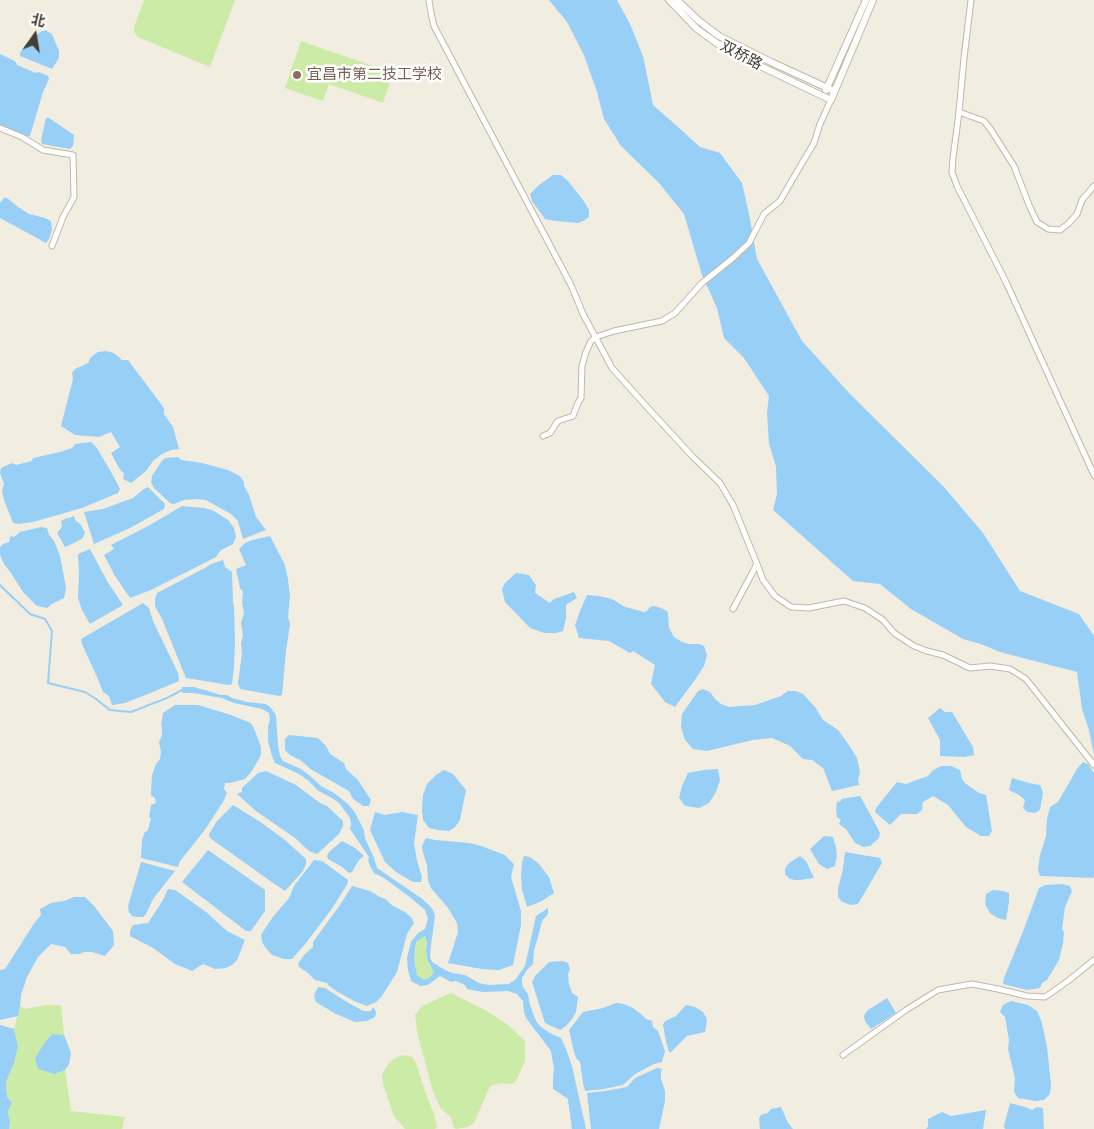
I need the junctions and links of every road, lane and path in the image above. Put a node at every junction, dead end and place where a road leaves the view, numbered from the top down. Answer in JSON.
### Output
{"nodes":[{"id":1,"x":429,"y":0,"type":"edge"},
{"id":2,"x":669,"y":0,"type":"edge"},
{"id":3,"x":677,"y":0,"type":"edge"},
{"id":4,"x":866,"y":0,"type":"edge"},
{"id":5,"x":873,"y":0,"type":"edge"},
{"id":6,"x":971,"y":0,"type":"edge"},
{"id":7,"x":828,"y":88,"type":"junction"},
{"id":8,"x":834,"y":91,"type":"junction"},
{"id":9,"x":823,"y":96,"type":"junction"},
{"id":10,"x":831,"y":100,"type":"junction"},
{"id":11,"x":960,"y":112,"type":"junction"},
{"id":12,"x":0,"y":128,"type":"edge"},
{"id":13,"x":1094,"y":186,"type":"edge"},
{"id":14,"x":52,"y":246,"type":"dead end"},
{"id":15,"x":596,"y":337,"type":"junction"},
{"id":16,"x":543,"y":436,"type":"dead end"},
{"id":17,"x":1094,"y":475,"type":"edge"},
{"id":18,"x":757,"y":564,"type":"junction"},
{"id":19,"x":733,"y":609,"type":"dead end"},
{"id":20,"x":1094,"y":765,"type":"edge"},
{"id":21,"x":1094,"y":960,"type":"edge"},
{"id":22,"x":843,"y":1054,"type":"dead end"}],
"edges":[{"from":1,"to":15,"type":"street"},
{"from":2,"to":9,"type":"street","name":"双桥路"},
{"from":3,"to":7,"type":"street"},
{"from":4,"to":7,"type":"street"},
{"from":5,"to":8,"type":"street"},
{"from":6,"to":11,"type":"street"},
{"from":7,"to":8,"type":"street"},
{"from":7,"to":9,"type":"street"},
{"from":8,"to":10,"type":"street"},
{"from":9,"to":10,"type":"street","name":"双桥路"},
{"from":10,"to":15,"type":"street"},
{"from":11,"to":13,"type":"street"},
{"from":11,"to":17,"type":"street"},
{"from":12,"to":14,"type":"street"},
{"from":15,"to":16,"type":"street"},
{"from":15,"to":18,"type":"street"},
{"from":18,"to":19,"type":"street"},
{"from":18,"to":20,"type":"street"},
{"from":21,"to":22,"type":"street"}]}
